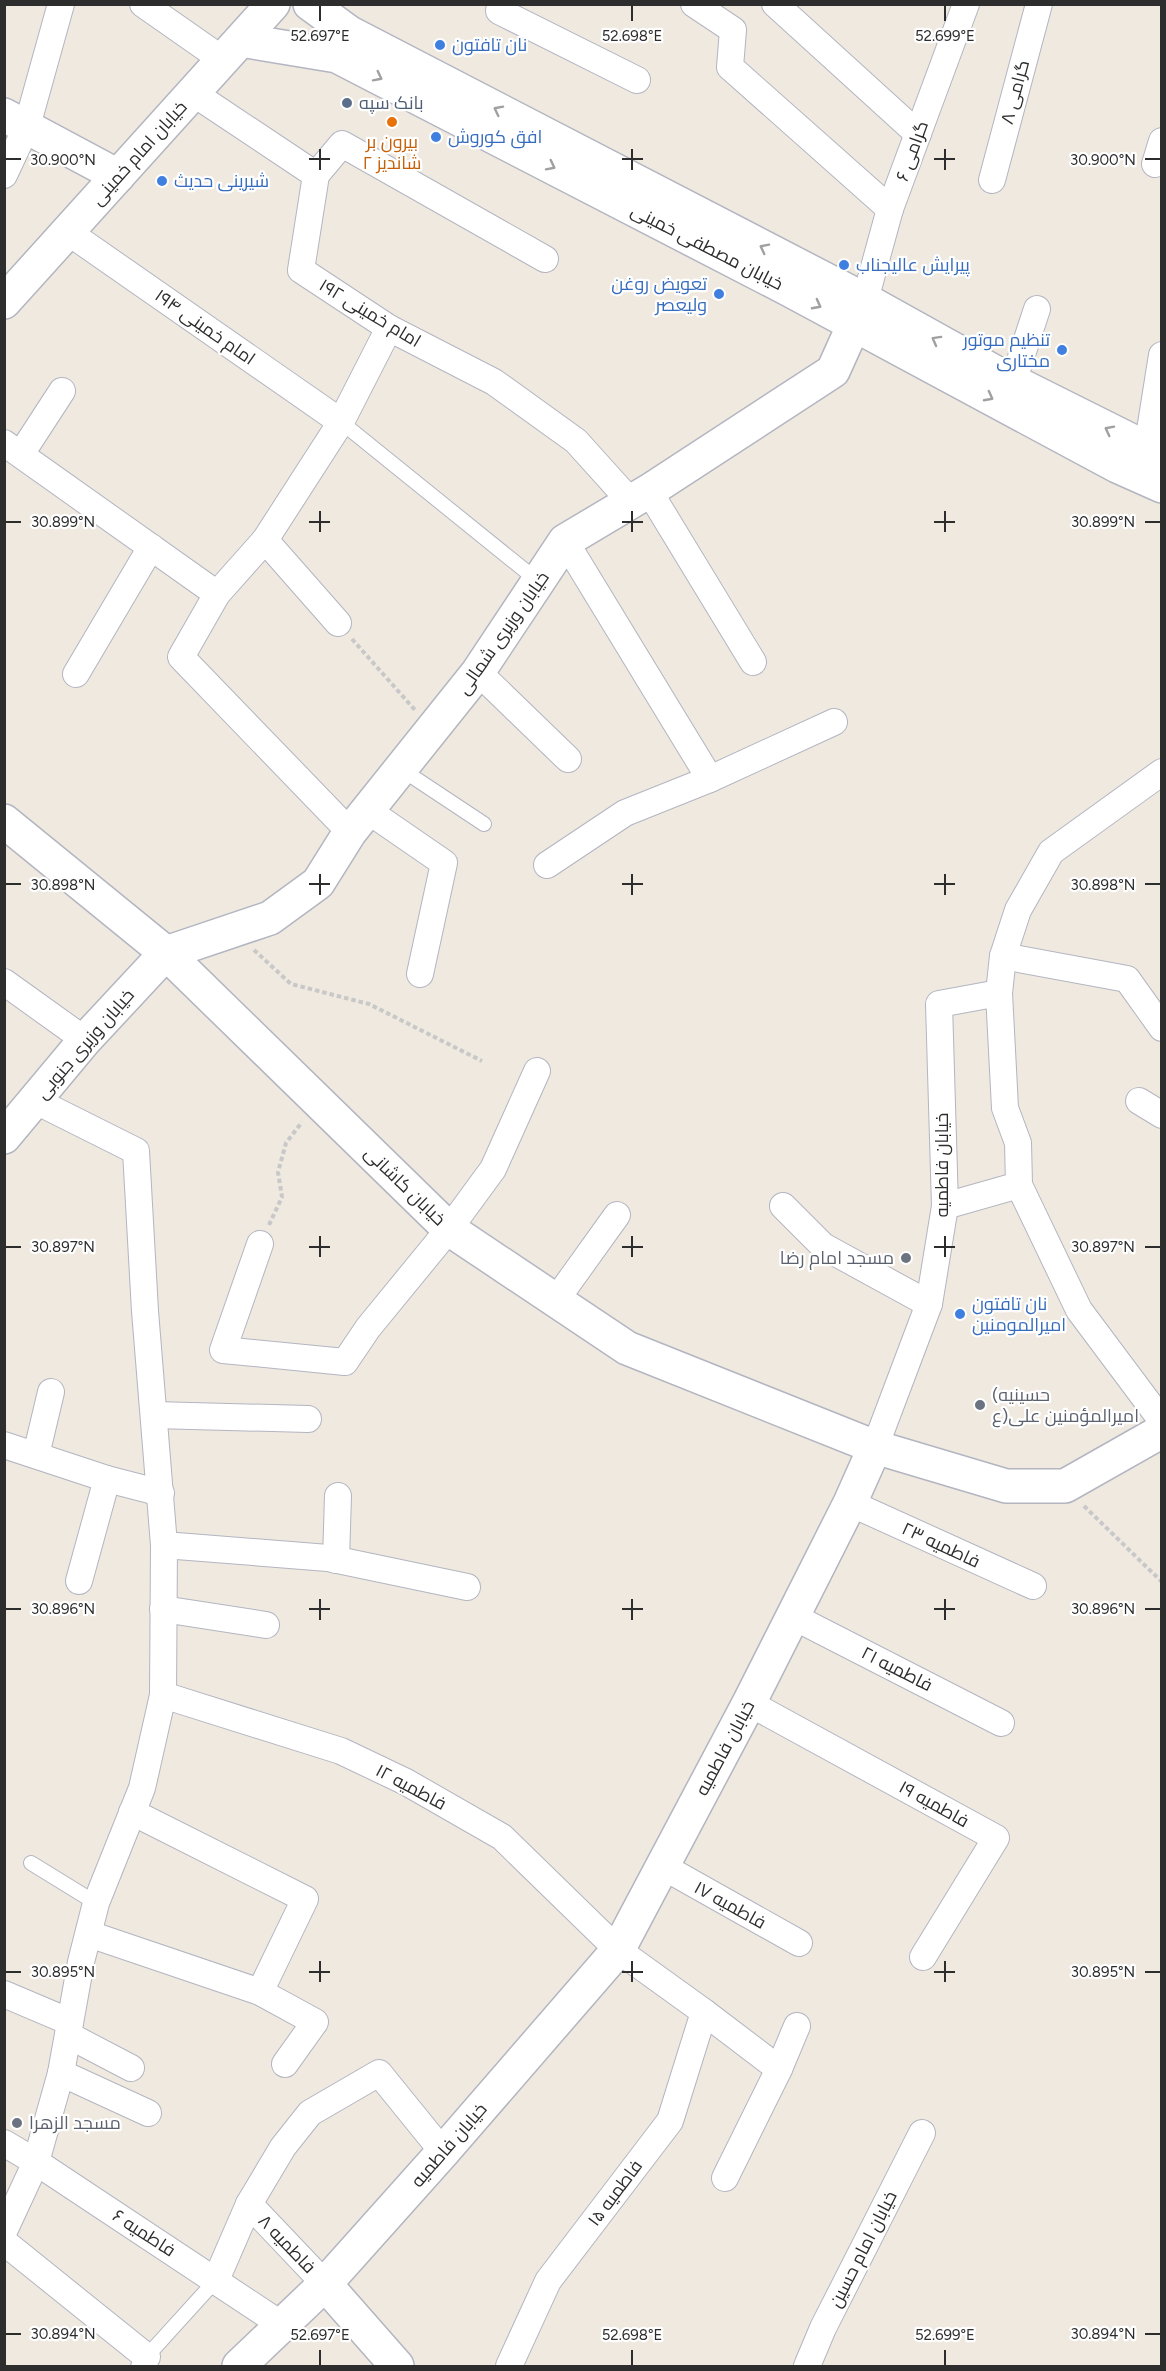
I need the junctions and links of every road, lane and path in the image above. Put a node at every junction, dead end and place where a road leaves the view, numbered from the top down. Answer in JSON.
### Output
{"nodes":[{"id":1,"x":61,"y":4,"type":"edge"},
{"id":2,"x":143,"y":4,"type":"edge"},
{"id":3,"x":273,"y":4,"type":"edge"},
{"id":4,"x":310,"y":4,"type":"edge"},
{"id":5,"x":500,"y":4,"type":"edge"},
{"id":6,"x":694,"y":4,"type":"edge"},
{"id":7,"x":775,"y":4,"type":"edge"},
{"id":8,"x":966,"y":4,"type":"edge"},
{"id":9,"x":1039,"y":4,"type":"edge"},
{"id":10,"x":344,"y":44,"type":"junction"},
{"id":11,"x":232,"y":50,"type":"junction"},
{"id":12,"x":637,"y":80,"type":"dead end"},
{"id":13,"x":193,"y":93,"type":"junction"},
{"id":14,"x":16,"y":120,"type":"edge"},
{"id":15,"x":918,"y":134,"type":"junction"},
{"id":16,"x":4,"y":175,"type":"edge"},
{"id":17,"x":316,"y":175,"type":"junction"},
{"id":18,"x":118,"y":176,"type":"junction"},
{"id":19,"x":992,"y":180,"type":"dead end"},
{"id":20,"x":890,"y":209,"type":"junction"},
{"id":21,"x":68,"y":231,"type":"junction"},
{"id":22,"x":545,"y":259,"type":"dead end"},
{"id":23,"x":6,"y":297,"type":"edge"},
{"id":24,"x":1037,"y":309,"type":"dead end"},
{"id":25,"x":860,"y":312,"type":"junction"},
{"id":26,"x":389,"y":328,"type":"junction"},
{"id":27,"x":1161,"y":355,"type":"edge"},
{"id":28,"x":1013,"y":382,"type":"junction"},
{"id":29,"x":62,"y":391,"type":"dead end"},
{"id":30,"x":341,"y":422,"type":"junction"},
{"id":31,"x":13,"y":449,"type":"edge"},
{"id":32,"x":1154,"y":452,"type":"edge"},
{"id":33,"x":1161,"y":486,"type":"edge"},
{"id":34,"x":640,"y":496,"type":"junction"},
{"id":35,"x":265,"y":540,"type":"junction"},
{"id":36,"x":565,"y":541,"type":"junction"},
{"id":37,"x":151,"y":547,"type":"junction"},
{"id":38,"x":539,"y":582,"type":"junction"},
{"id":39,"x":217,"y":594,"type":"junction"},
{"id":40,"x":338,"y":623,"type":"joint"},
{"id":41,"x":753,"y":662,"type":"dead end"},
{"id":42,"x":478,"y":672,"type":"junction"},
{"id":43,"x":75,"y":674,"type":"dead end"},
{"id":44,"x":834,"y":722,"type":"dead end"},
{"id":45,"x":432,"y":730,"type":"junction"},
{"id":46,"x":568,"y":759,"type":"dead end"},
{"id":47,"x":401,"y":769,"type":"junction"},
{"id":48,"x":1161,"y":772,"type":"edge"},
{"id":49,"x":710,"y":779,"type":"junction"},
{"id":50,"x":358,"y":821,"type":"junction"},
{"id":51,"x":484,"y":824,"type":"dead end"},
{"id":52,"x":8,"y":832,"type":"edge"},
{"id":53,"x":547,"y":865,"type":"dead end"},
{"id":54,"x":234,"y":931,"type":"junction"},
{"id":55,"x":166,"y":953,"type":"junction"},
{"id":56,"x":1004,"y":956,"type":"junction"},
{"id":57,"x":420,"y":974,"type":"dead end"},
{"id":58,"x":4,"y":982,"type":"edge"},
{"id":59,"x":999,"y":993,"type":"junction"},
{"id":60,"x":1161,"y":1028,"type":"edge"},
{"id":61,"x":85,"y":1041,"type":"junction"},
{"id":62,"x":482,"y":1061,"type":"dead end"},
{"id":63,"x":537,"y":1071,"type":"dead end"},
{"id":64,"x":1139,"y":1101,"type":"dead end"},
{"id":65,"x":17,"y":1115,"type":"edge"},
{"id":66,"x":1161,"y":1115,"type":"edge"},
{"id":67,"x":305,"y":1118,"type":"dead end"},
{"id":68,"x":1019,"y":1185,"type":"junction"},
{"id":69,"x":783,"y":1206,"type":"dead end"},
{"id":70,"x":945,"y":1206,"type":"junction"},
{"id":71,"x":618,"y":1215,"type":"dead end"},
{"id":72,"x":449,"y":1229,"type":"junction"},
{"id":73,"x":260,"y":1244,"type":"joint"},
{"id":74,"x":556,"y":1300,"type":"junction"},
{"id":75,"x":929,"y":1304,"type":"junction"},
{"id":76,"x":51,"y":1392,"type":"dead end"},
{"id":77,"x":154,"y":1415,"type":"junction"},
{"id":78,"x":308,"y":1419,"type":"dead end"},
{"id":79,"x":1161,"y":1421,"type":"edge"},
{"id":80,"x":1161,"y":1431,"type":"edge"},
{"id":81,"x":4,"y":1446,"type":"edge"},
{"id":82,"x":875,"y":1447,"type":"junction"},
{"id":83,"x":36,"y":1455,"type":"junction"},
{"id":84,"x":107,"y":1479,"type":"junction"},
{"id":85,"x":1065,"y":1486,"type":"junction"},
{"id":86,"x":161,"y":1493,"type":"junction"},
{"id":87,"x":338,"y":1496,"type":"dead end"},
{"id":88,"x":850,"y":1503,"type":"junction"},
{"id":89,"x":164,"y":1545,"type":"junction"},
{"id":90,"x":336,"y":1560,"type":"junction"},
{"id":91,"x":79,"y":1581,"type":"dead end"},
{"id":92,"x":1161,"y":1582,"type":"edge"},
{"id":93,"x":1033,"y":1586,"type":"dead end"},
{"id":94,"x":467,"y":1587,"type":"dead end"},
{"id":95,"x":163,"y":1609,"type":"junction"},
{"id":96,"x":792,"y":1616,"type":"junction"},
{"id":97,"x":266,"y":1625,"type":"dead end"},
{"id":98,"x":163,"y":1695,"type":"junction"},
{"id":99,"x":749,"y":1703,"type":"junction"},
{"id":100,"x":1001,"y":1723,"type":"dead end"},
{"id":101,"x":132,"y":1812,"type":"junction"},
{"id":102,"x":30,"y":1863,"type":"dead end"},
{"id":103,"x":662,"y":1866,"type":"junction"},
{"id":104,"x":96,"y":1903,"type":"junction"},
{"id":105,"x":89,"y":1934,"type":"junction"},
{"id":106,"x":799,"y":1943,"type":"dead end"},
{"id":107,"x":618,"y":1950,"type":"junction"},
{"id":108,"x":924,"y":1957,"type":"dead end"},
{"id":109,"x":260,"y":1992,"type":"junction"},
{"id":110,"x":4,"y":1994,"type":"edge"},
{"id":111,"x":704,"y":2012,"type":"junction"},
{"id":112,"x":797,"y":2026,"type":"dead end"},
{"id":113,"x":69,"y":2028,"type":"junction"},
{"id":114,"x":285,"y":2064,"type":"dead end"},
{"id":115,"x":131,"y":2068,"type":"dead end"},
{"id":116,"x":779,"y":2069,"type":"junction"},
{"id":117,"x":60,"y":2073,"type":"junction"},
{"id":118,"x":148,"y":2113,"type":"dead end"},
{"id":119,"x":922,"y":2133,"type":"dead end"},
{"id":120,"x":4,"y":2143,"type":"edge"},
{"id":121,"x":443,"y":2152,"type":"junction"},
{"id":122,"x":36,"y":2162,"type":"junction"},
{"id":123,"x":725,"y":2178,"type":"dead end"},
{"id":124,"x":249,"y":2204,"type":"junction"},
{"id":125,"x":4,"y":2231,"type":"edge"},
{"id":126,"x":4,"y":2242,"type":"edge"},
{"id":127,"x":216,"y":2280,"type":"junction"},
{"id":128,"x":325,"y":2284,"type":"junction"},
{"id":129,"x":282,"y":2325,"type":"junction"},
{"id":130,"x":143,"y":2362,"type":"edge"},
{"id":131,"x":239,"y":2367,"type":"edge"},
{"id":132,"x":397,"y":2367,"type":"edge"},
{"id":133,"x":509,"y":2367,"type":"edge"},
{"id":134,"x":807,"y":2367,"type":"edge"}],
"edges":[{"from":1,"to":14,"type":"street"},
{"from":2,"to":11,"type":"street"},
{"from":3,"to":11,"type":"main road","name":"خیابان امام خمینی"},
{"from":4,"to":10,"type":"main road","name":"خیابان مصطفی خمینی"},
{"from":5,"to":12,"type":"street"},
{"from":6,"to":20,"type":"street"},
{"from":7,"to":15,"type":"street"},
{"from":8,"to":15,"type":"street","name":"گرامی ۶"},
{"from":9,"to":19,"type":"street","name":"گرامی ۸"},
{"from":10,"to":11,"type":"main road","name":"خیابان مصطفی خمینی"},
{"from":10,"to":25,"type":"main road","name":"خیابان مصطفی خمینی"},
{"from":11,"to":13,"type":"main road","name":"خیابان امام خمینی"},
{"from":13,"to":17,"type":"street"},
{"from":13,"to":18,"type":"main road","name":"خیابان امام خمینی"},
{"from":14,"to":16,"type":"street"},
{"from":14,"to":18,"type":"main road"},
{"from":15,"to":20,"type":"street","name":"گرامی ۶"},
{"from":17,"to":22,"type":"street"},
{"from":17,"to":26,"type":"street","name":"امام خمینی ۱۹۲"},
{"from":18,"to":21,"type":"main road","name":"خیابان امام خمینی"},
{"from":20,"to":25,"type":"street","name":"گرامی ۶"},
{"from":21,"to":23,"type":"main road","name":"خیابان امام خمینی"},
{"from":21,"to":30,"type":"street","name":"امام خمینی ۱۹۴"},
{"from":24,"to":28,"type":"street"},
{"from":28,"to":25,"type":"main road","name":"خیابان مصطفی خمینی","one_way":true},
{"from":25,"to":33,"type":"main road","name":"خیابان مصطفی خمینی","one_way":true},
{"from":25,"to":34,"type":"main road","name":"خیابان وزیری شمالی"},
{"from":26,"to":30,"type":"street"},
{"from":26,"to":34,"type":"street","name":"امام خمینی ۱۹۲"},
{"from":27,"to":32,"type":"street"},
{"from":32,"to":28,"type":"main road","name":"خیابان مصطفی خمینی","one_way":true},
{"from":29,"to":31,"type":"street"},
{"from":30,"to":35,"type":"street"},
{"from":30,"to":38,"type":"lane"},
{"from":31,"to":37,"type":"street"},
{"from":34,"to":36,"type":"main road","name":"خیابان وزیری شمالی"},
{"from":34,"to":41,"type":"street","name":"امام خمینی ۱۹۲"},
{"from":35,"to":39,"type":"street"},
{"from":35,"to":40,"type":"street"},
{"from":36,"to":38,"type":"main road","name":"خیابان وزیری شمالی"},
{"from":36,"to":49,"type":"street"},
{"from":37,"to":39,"type":"street"},
{"from":37,"to":43,"type":"street"},
{"from":38,"to":42,"type":"main road","name":"خیابان وزیری شمالی"},
{"from":39,"to":50,"type":"street"},
{"from":40,"to":45,"type":"path"},
{"from":42,"to":45,"type":"main road","name":"خیابان وزیری شمالی"},
{"from":42,"to":46,"type":"street"},
{"from":44,"to":49,"type":"street"},
{"from":45,"to":47,"type":"main road","name":"خیابان وزیری شمالی"},
{"from":47,"to":50,"type":"main road","name":"خیابان وزیری شمالی"},
{"from":47,"to":51,"type":"lane"},
{"from":48,"to":56,"type":"street"},
{"from":49,"to":53,"type":"street"},
{"from":50,"to":54,"type":"main road","name":"خیابان وزیری شمالی"},
{"from":50,"to":57,"type":"street"},
{"from":52,"to":55,"type":"main road","name":"خیابان کاشانی"},
{"from":54,"to":55,"type":"main road","name":"خیابان وزیری شمالی"},
{"from":54,"to":62,"type":"path"},
{"from":55,"to":61,"type":"main road","name":"خیابان وزیری جنوبی"},
{"from":55,"to":72,"type":"main road","name":"خیابان کاشانی"},
{"from":56,"to":59,"type":"street"},
{"from":56,"to":60,"type":"street"},
{"from":58,"to":61,"type":"street"},
{"from":59,"to":68,"type":"street"},
{"from":59,"to":70,"type":"street","name":"خیابان فاطمیه"},
{"from":61,"to":65,"type":"main road","name":"خیابان وزیری جنوبی"},
{"from":63,"to":72,"type":"street"},
{"from":64,"to":66,"type":"street"},
{"from":65,"to":77,"type":"street"},
{"from":67,"to":73,"type":"path"},
{"from":68,"to":70,"type":"street"},
{"from":68,"to":79,"type":"street"},
{"from":69,"to":75,"type":"street"},
{"from":70,"to":75,"type":"street","name":"خیابان فاطمیه"},
{"from":71,"to":74,"type":"street"},
{"from":72,"to":73,"type":"street"},
{"from":72,"to":74,"type":"main road","name":"خیابان کاشانی"},
{"from":74,"to":82,"type":"main road","name":"خیابان کاشانی"},
{"from":75,"to":82,"type":"street","name":"خیابان فاطمیه"},
{"from":76,"to":83,"type":"street"},
{"from":77,"to":78,"type":"street"},
{"from":77,"to":86,"type":"street"},
{"from":80,"to":85,"type":"main road"},
{"from":81,"to":83,"type":"street"},
{"from":82,"to":85,"type":"main road","name":"خیابان کاشانی"},
{"from":82,"to":88,"type":"main road","name":"خیابان فاطمیه"},
{"from":83,"to":84,"type":"street"},
{"from":84,"to":86,"type":"street"},
{"from":84,"to":91,"type":"street"},
{"from":85,"to":92,"type":"path"},
{"from":86,"to":89,"type":"street"},
{"from":87,"to":90,"type":"street"},
{"from":88,"to":93,"type":"street","name":"فاطمیه ۲۳"},
{"from":88,"to":96,"type":"main road","name":"خیابان فاطمیه"},
{"from":89,"to":90,"type":"street"},
{"from":89,"to":95,"type":"street"},
{"from":90,"to":94,"type":"street"},
{"from":95,"to":97,"type":"street"},
{"from":95,"to":98,"type":"street"},
{"from":96,"to":99,"type":"main road","name":"خیابان فاطمیه"},
{"from":96,"to":100,"type":"street","name":"فاطمیه ۲۱"},
{"from":98,"to":101,"type":"street"},
{"from":98,"to":107,"type":"street","name":"فاطمیه ۱۲"},
{"from":99,"to":103,"type":"main road","name":"خیابان فاطمیه"},
{"from":99,"to":108,"type":"street","name":"فاطمیه ۱۹"},
{"from":101,"to":104,"type":"street"},
{"from":101,"to":109,"type":"street"},
{"from":102,"to":104,"type":"lane"},
{"from":103,"to":106,"type":"street","name":"فاطمیه ۱۷"},
{"from":103,"to":107,"type":"main road","name":"خیابان فاطمیه"},
{"from":104,"to":105,"type":"street"},
{"from":105,"to":109,"type":"street"},
{"from":105,"to":113,"type":"street"},
{"from":107,"to":111,"type":"street"},
{"from":107,"to":121,"type":"main road","name":"خیابان فاطمیه"},
{"from":109,"to":114,"type":"street"},
{"from":110,"to":113,"type":"street"},
{"from":111,"to":116,"type":"street"},
{"from":111,"to":133,"type":"street","name":"فاطمیه ۱۵"},
{"from":112,"to":116,"type":"street"},
{"from":113,"to":115,"type":"street"},
{"from":113,"to":117,"type":"street"},
{"from":116,"to":123,"type":"street"},
{"from":117,"to":118,"type":"street"},
{"from":117,"to":122,"type":"street"},
{"from":119,"to":134,"type":"street","name":"خیابان امام حسین"},
{"from":120,"to":122,"type":"street","name":"فاطمیه ۶"},
{"from":121,"to":124,"type":"street"},
{"from":121,"to":128,"type":"main road","name":"خیابان فاطمیه"},
{"from":122,"to":125,"type":"street"},
{"from":122,"to":127,"type":"street","name":"فاطمیه ۶"},
{"from":124,"to":127,"type":"street"},
{"from":124,"to":128,"type":"street","name":"فاطمیه ۸"},
{"from":126,"to":130,"type":"street"},
{"from":127,"to":129,"type":"street","name":"فاطمیه ۶"},
{"from":127,"to":130,"type":"lane"},
{"from":128,"to":129,"type":"main road","name":"خیابان فاطمیه"},
{"from":128,"to":132,"type":"main road"},
{"from":129,"to":131,"type":"main road","name":"خیابان فاطمیه"}]}
